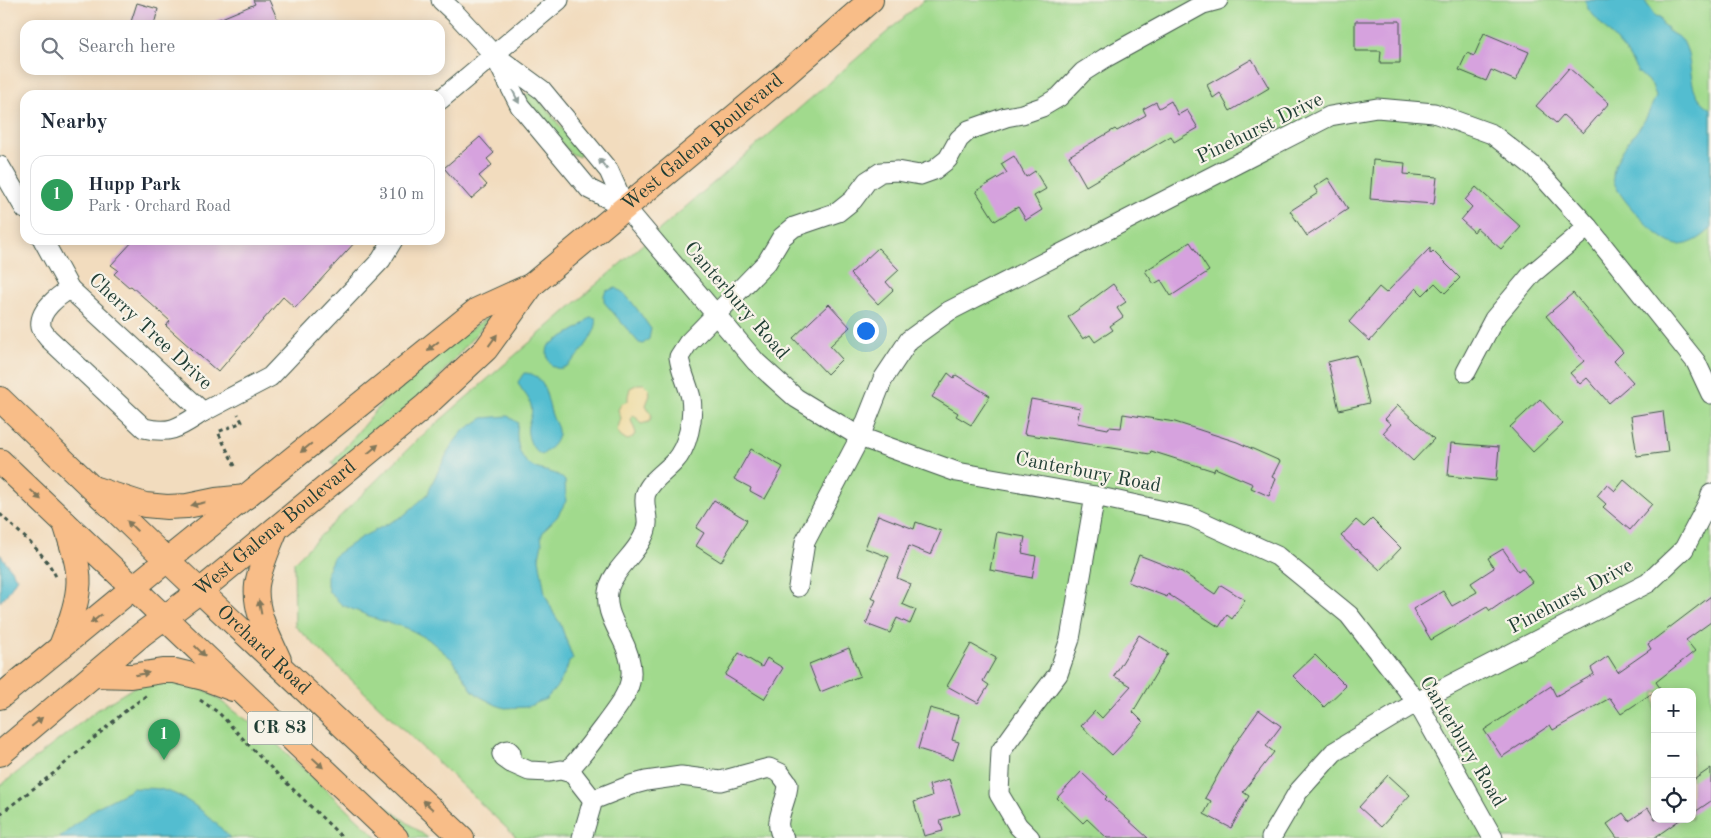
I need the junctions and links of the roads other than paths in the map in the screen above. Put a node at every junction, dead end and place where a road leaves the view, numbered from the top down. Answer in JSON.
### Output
{"nodes":[{"id":1,"x":441,"y":0,"type":"edge"},
{"id":2,"x":559,"y":0,"type":"edge"},
{"id":3,"x":871,"y":0,"type":"edge"},
{"id":4,"x":1218,"y":0,"type":"edge"},
{"id":5,"x":493,"y":54,"type":"junction"},
{"id":6,"x":445,"y":96,"type":"edge"},
{"id":7,"x":0,"y":166,"type":"edge"},
{"id":8,"x":20,"y":200,"type":"edge"},
{"id":9,"x":625,"y":207,"type":"junction"},
{"id":10,"x":1588,"y":227,"type":"junction"},
{"id":11,"x":45,"y":245,"type":"edge"},
{"id":12,"x":390,"y":245,"type":"edge"},
{"id":13,"x":533,"y":284,"type":"junction"},
{"id":14,"x":70,"y":289,"type":"junction"},
{"id":15,"x":715,"y":314,"type":"junction"},
{"id":16,"x":1466,"y":372,"type":"dead end"},
{"id":17,"x":1711,"y":394,"type":"edge"},
{"id":18,"x":0,"y":399,"type":"edge"},
{"id":19,"x":203,"y":412,"type":"junction"},
{"id":20,"x":860,"y":437,"type":"junction"},
{"id":21,"x":0,"y":462,"type":"edge"},
{"id":22,"x":94,"y":488,"type":"junction"},
{"id":23,"x":1711,"y":494,"type":"edge"},
{"id":24,"x":1095,"y":496,"type":"junction"},
{"id":25,"x":246,"y":497,"type":"junction"},
{"id":26,"x":64,"y":522,"type":"junction"},
{"id":27,"x":276,"y":529,"type":"junction"},
{"id":28,"x":167,"y":560,"type":"junction"},
{"id":29,"x":798,"y":587,"type":"dead end"},
{"id":30,"x":134,"y":588,"type":"junction"},
{"id":31,"x":200,"y":591,"type":"junction"},
{"id":32,"x":164,"y":618,"type":"junction"},
{"id":33,"x":61,"y":646,"type":"junction"},
{"id":34,"x":283,"y":669,"type":"junction"},
{"id":35,"x":93,"y":675,"type":"junction"},
{"id":36,"x":244,"y":694,"type":"junction"},
{"id":37,"x":0,"y":697,"type":"edge"},
{"id":38,"x":1417,"y":702,"type":"junction"},
{"id":39,"x":0,"y":754,"type":"edge"},
{"id":40,"x":511,"y":763,"type":"dead end"},
{"id":41,"x":572,"y":773,"type":"junction"},
{"id":42,"x":593,"y":800,"type":"junction"},
{"id":43,"x":396,"y":838,"type":"edge"},
{"id":44,"x":462,"y":838,"type":"edge"},
{"id":45,"x":582,"y":838,"type":"edge"},
{"id":46,"x":784,"y":838,"type":"edge"},
{"id":47,"x":1030,"y":838,"type":"edge"},
{"id":48,"x":1271,"y":838,"type":"edge"},
{"id":49,"x":1493,"y":838,"type":"edge"}],
"edges":[{"from":1,"to":5,"type":"street"},
{"from":2,"to":5,"type":"street"},
{"from":3,"to":9,"type":"main road","name":"West Galena Boulevard"},
{"from":4,"to":15,"type":"street"},
{"from":5,"to":6,"type":"street"},
{"from":9,"to":5,"type":"street","one_way":true},
{"from":5,"to":9,"type":"street","one_way":true},
{"from":7,"to":8,"type":"street"},
{"from":9,"to":13,"type":"main road","name":"West Galena Boulevard"},
{"from":9,"to":15,"type":"street","name":"Canterbury Road"},
{"from":10,"to":16,"type":"street"},
{"from":10,"to":17,"type":"street","name":"Pinehurst Drive"},
{"from":10,"to":20,"type":"street","name":"Pinehurst Drive"},
{"from":11,"to":14,"type":"street","name":"Cherry Tree Drive"},
{"from":12,"to":19,"type":"street","name":"Cherry Tree Drive"},
{"from":13,"to":25,"type":"main road","name":"West Galena Boulevard","one_way":true},
{"from":27,"to":13,"type":"main road","name":"West Galena Boulevard","one_way":true},
{"from":14,"to":19,"type":"street","name":"Cherry Tree Drive"},
{"from":14,"to":19,"type":"street"},
{"from":15,"to":20,"type":"street","name":"Canterbury Road"},
{"from":15,"to":41,"type":"street"},
{"from":18,"to":22,"type":"main road","name":"Orchard Road","number":"CR 83"},
{"from":20,"to":24,"type":"street","name":"Canterbury Road"},
{"from":20,"to":29,"type":"street","name":"Pinehurst Drive"},
{"from":21,"to":26,"type":"main road","number":"CR 83","one_way":true},
{"from":25,"to":22,"type":"main road","one_way":true},
{"from":28,"to":22,"type":"main road","name":"Orchard Road","number":"CR 83","one_way":true},
{"from":23,"to":38,"type":"street","name":"Pinehurst Drive"},
{"from":24,"to":38,"type":"street","name":"Canterbury Road"},
{"from":24,"to":47,"type":"street"},
{"from":25,"to":28,"type":"main road","name":"West Galena Boulevard"},
{"from":26,"to":30,"type":"main road","number":"CR 83"},
{"from":26,"to":33,"type":"main road"},
{"from":27,"to":31,"type":"main road","name":"West Galena Boulevard"},
{"from":34,"to":27,"type":"main road","one_way":true},
{"from":28,"to":30,"type":"main road","name":"West Galena Boulevard"},
{"from":28,"to":31,"type":"main road","name":"Orchard Road","number":"CR 83"},
{"from":30,"to":32,"type":"main road","number":"CR 83"},
{"from":30,"to":33,"type":"main road","name":"West Galena Boulevard","one_way":true},
{"from":31,"to":32,"type":"main road","name":"West Galena Boulevard"},
{"from":31,"to":34,"type":"main road","name":"Orchard Road","number":"CR 83"},
{"from":32,"to":35,"type":"main road","name":"West Galena Boulevard"},
{"from":32,"to":36,"type":"main road","number":"CR 83","one_way":true},
{"from":33,"to":37,"type":"main road","name":"West Galena Boulevard"},
{"from":44,"to":34,"type":"main road","name":"Orchard Road","number":"CR 83","one_way":true},
{"from":35,"to":36,"type":"main road","one_way":true},
{"from":39,"to":35,"type":"main road","name":"West Galena Boulevard","one_way":true},
{"from":36,"to":43,"type":"main road","number":"CR 83","one_way":true},
{"from":38,"to":48,"type":"street","name":"Pinehurst Drive"},
{"from":38,"to":49,"type":"street","name":"Canterbury Road"},
{"from":40,"to":41,"type":"street"},
{"from":41,"to":42,"type":"street"},
{"from":42,"to":45,"type":"street"},
{"from":42,"to":46,"type":"street"}]}
